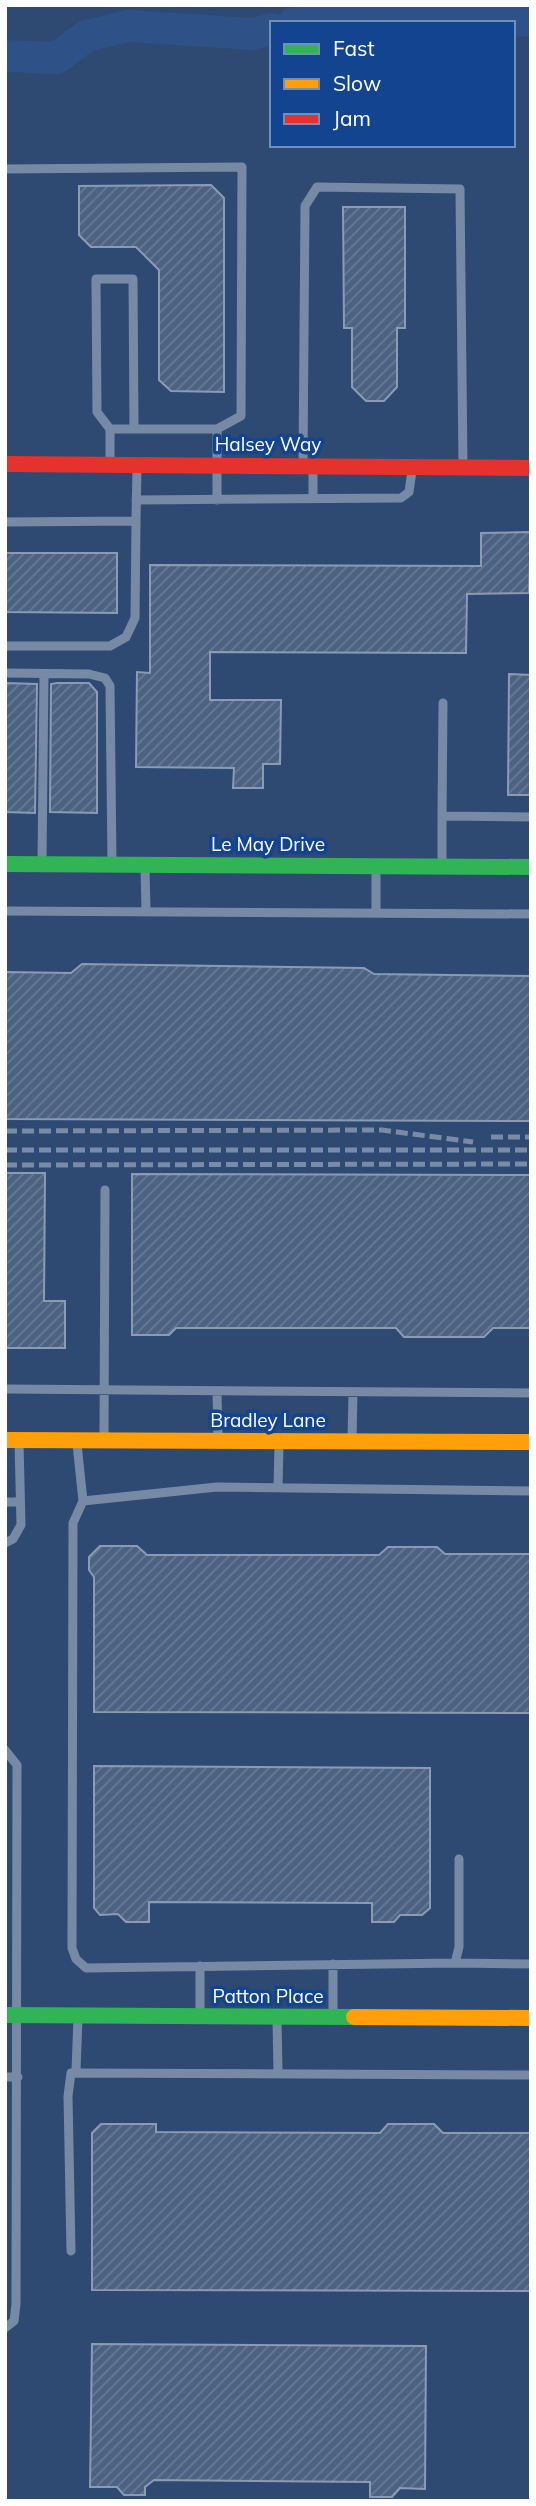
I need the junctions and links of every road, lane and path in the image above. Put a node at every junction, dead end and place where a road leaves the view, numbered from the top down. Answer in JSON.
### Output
{"nodes":[{"id":1,"x":5,"y":169,"type":"edge"},
{"id":2,"x":110,"y":429,"type":"junction"},
{"id":3,"x":134,"y":429,"type":"junction"},
{"id":4,"x":217,"y":429,"type":"junction"},
{"id":5,"x":5,"y":464,"type":"edge"},
{"id":6,"x":110,"y":465,"type":"junction"},
{"id":7,"x":137,"y":465,"type":"junction"},
{"id":8,"x":217,"y":465,"type":"junction"},
{"id":9,"x":308,"y":465,"type":"junction"},
{"id":10,"x":413,"y":466,"type":"junction"},
{"id":11,"x":463,"y":466,"type":"junction"},
{"id":12,"x":531,"y":468,"type":"edge"},
{"id":13,"x":313,"y":498,"type":"junction"},
{"id":14,"x":136,"y":500,"type":"junction"},
{"id":15,"x":217,"y":500,"type":"junction"},
{"id":16,"x":136,"y":521,"type":"junction"},
{"id":17,"x":5,"y":522,"type":"edge"},
{"id":18,"x":5,"y":646,"type":"edge"},
{"id":19,"x":5,"y":673,"type":"edge"},
{"id":20,"x":44,"y":674,"type":"junction"},
{"id":21,"x":443,"y":703,"type":"dead end"},
{"id":22,"x":442,"y":816,"type":"junction"},
{"id":23,"x":531,"y":817,"type":"edge"},
{"id":24,"x":5,"y":864,"type":"edge"},
{"id":25,"x":42,"y":864,"type":"junction"},
{"id":26,"x":112,"y":864,"type":"junction"},
{"id":27,"x":145,"y":864,"type":"junction"},
{"id":28,"x":376,"y":866,"type":"junction"},
{"id":29,"x":442,"y":866,"type":"junction"},
{"id":30,"x":531,"y":867,"type":"edge"},
{"id":31,"x":5,"y":911,"type":"edge"},
{"id":32,"x":146,"y":912,"type":"junction"},
{"id":33,"x":376,"y":914,"type":"junction"},
{"id":34,"x":531,"y":914,"type":"edge"},
{"id":35,"x":105,"y":1190,"type":"dead end"},
{"id":36,"x":5,"y":1389,"type":"edge"},
{"id":37,"x":104,"y":1390,"type":"junction"},
{"id":38,"x":217,"y":1391,"type":"junction"},
{"id":39,"x":353,"y":1392,"type":"junction"},
{"id":40,"x":531,"y":1393,"type":"edge"},
{"id":41,"x":12,"y":1440,"type":"edge"},
{"id":42,"x":77,"y":1440,"type":"junction"},
{"id":43,"x":104,"y":1441,"type":"junction"},
{"id":44,"x":218,"y":1441,"type":"junction"},
{"id":45,"x":279,"y":1441,"type":"junction"},
{"id":46,"x":352,"y":1442,"type":"junction"},
{"id":47,"x":531,"y":1442,"type":"edge"},
{"id":48,"x":278,"y":1488,"type":"junction"},
{"id":49,"x":531,"y":1491,"type":"edge"},
{"id":50,"x":83,"y":1501,"type":"junction"},
{"id":51,"x":5,"y":1502,"type":"edge"},
{"id":52,"x":20,"y":1502,"type":"junction"},
{"id":53,"x":5,"y":1544,"type":"edge"},
{"id":54,"x":5,"y":1750,"type":"edge"},
{"id":55,"x":459,"y":1858,"type":"dead end"},
{"id":56,"x":455,"y":1963,"type":"junction"},
{"id":57,"x":333,"y":1964,"type":"junction"},
{"id":58,"x":531,"y":1964,"type":"edge"},
{"id":59,"x":200,"y":1966,"type":"junction"},
{"id":60,"x":12,"y":2015,"type":"edge"},
{"id":61,"x":78,"y":2015,"type":"junction"},
{"id":62,"x":200,"y":2016,"type":"junction"},
{"id":63,"x":277,"y":2017,"type":"junction"},
{"id":64,"x":333,"y":2017,"type":"junction"},
{"id":65,"x":531,"y":2018,"type":"edge"},
{"id":66,"x":76,"y":2071,"type":"junction"},
{"id":67,"x":278,"y":2073,"type":"junction"},
{"id":68,"x":531,"y":2075,"type":"edge"},
{"id":69,"x":5,"y":2077,"type":"edge"},
{"id":70,"x":19,"y":2077,"type":"junction"},
{"id":71,"x":71,"y":2251,"type":"dead end"},
{"id":72,"x":5,"y":2328,"type":"edge"}],
"edges":[{"from":1,"to":4,"type":"lane"},
{"from":2,"to":3,"type":"lane"},
{"from":2,"to":3,"type":"lane"},
{"from":2,"to":6,"type":"lane"},
{"from":3,"to":4,"type":"lane"},
{"from":4,"to":8,"type":"lane"},
{"from":5,"to":6,"type":"street","name":"Halsey Way"},
{"from":6,"to":7,"type":"street","name":"Halsey Way"},
{"from":7,"to":8,"type":"street","name":"Halsey Way"},
{"from":7,"to":14,"type":"lane"},
{"from":8,"to":9,"type":"street","name":"Halsey Way"},
{"from":8,"to":15,"type":"lane"},
{"from":9,"to":10,"type":"street","name":"Halsey Way"},
{"from":9,"to":11,"type":"lane"},
{"from":9,"to":13,"type":"lane"},
{"from":10,"to":11,"type":"street","name":"Halsey Way"},
{"from":10,"to":13,"type":"lane"},
{"from":11,"to":12,"type":"street","name":"Halsey Way"},
{"from":13,"to":15,"type":"lane"},
{"from":14,"to":15,"type":"lane"},
{"from":14,"to":16,"type":"lane"},
{"from":16,"to":17,"type":"lane"},
{"from":16,"to":18,"type":"lane"},
{"from":19,"to":20,"type":"lane"},
{"from":20,"to":25,"type":"lane"},
{"from":20,"to":26,"type":"lane"},
{"from":21,"to":22,"type":"lane"},
{"from":22,"to":23,"type":"lane"},
{"from":22,"to":29,"type":"lane"},
{"from":24,"to":25,"type":"street","name":"Le May Drive"},
{"from":25,"to":26,"type":"street","name":"Le May Drive"},
{"from":26,"to":27,"type":"street","name":"Le May Drive"},
{"from":27,"to":28,"type":"street","name":"Le May Drive"},
{"from":27,"to":32,"type":"lane"},
{"from":28,"to":29,"type":"street","name":"Le May Drive"},
{"from":28,"to":33,"type":"lane"},
{"from":29,"to":30,"type":"street","name":"Le May Drive"},
{"from":31,"to":32,"type":"lane"},
{"from":32,"to":33,"type":"lane"},
{"from":33,"to":34,"type":"lane"},
{"from":35,"to":37,"type":"lane"},
{"from":36,"to":37,"type":"lane"},
{"from":37,"to":38,"type":"lane"},
{"from":37,"to":43,"type":"lane"},
{"from":38,"to":39,"type":"lane"},
{"from":38,"to":44,"type":"lane"},
{"from":39,"to":40,"type":"lane"},
{"from":39,"to":46,"type":"lane"},
{"from":41,"to":42,"type":"street","name":"Bradley Lane"},
{"from":41,"to":52,"type":"lane"},
{"from":42,"to":43,"type":"street","name":"Bradley Lane"},
{"from":42,"to":50,"type":"lane"},
{"from":43,"to":44,"type":"street","name":"Bradley Lane"},
{"from":44,"to":45,"type":"street","name":"Bradley Lane"},
{"from":45,"to":46,"type":"street","name":"Bradley Lane"},
{"from":45,"to":48,"type":"lane"},
{"from":46,"to":47,"type":"street","name":"Bradley Lane"},
{"from":48,"to":49,"type":"lane"},
{"from":48,"to":50,"type":"lane"},
{"from":50,"to":59,"type":"lane"},
{"from":51,"to":52,"type":"lane"},
{"from":52,"to":53,"type":"lane"},
{"from":54,"to":60,"type":"lane"},
{"from":55,"to":56,"type":"lane"},
{"from":56,"to":57,"type":"lane"},
{"from":56,"to":58,"type":"lane"},
{"from":57,"to":59,"type":"lane"},
{"from":57,"to":64,"type":"lane"},
{"from":59,"to":62,"type":"lane"},
{"from":60,"to":61,"type":"street","name":"Patton Place"},
{"from":60,"to":70,"type":"lane"},
{"from":61,"to":62,"type":"street","name":"Patton Place"},
{"from":61,"to":66,"type":"lane"},
{"from":62,"to":63,"type":"street","name":"Patton Place"},
{"from":63,"to":64,"type":"street","name":"Patton Place"},
{"from":63,"to":67,"type":"lane"},
{"from":64,"to":65,"type":"street","name":"Patton Place"},
{"from":66,"to":67,"type":"lane"},
{"from":66,"to":71,"type":"lane"},
{"from":67,"to":68,"type":"lane"},
{"from":69,"to":70,"type":"lane"},
{"from":70,"to":72,"type":"lane"}]}
